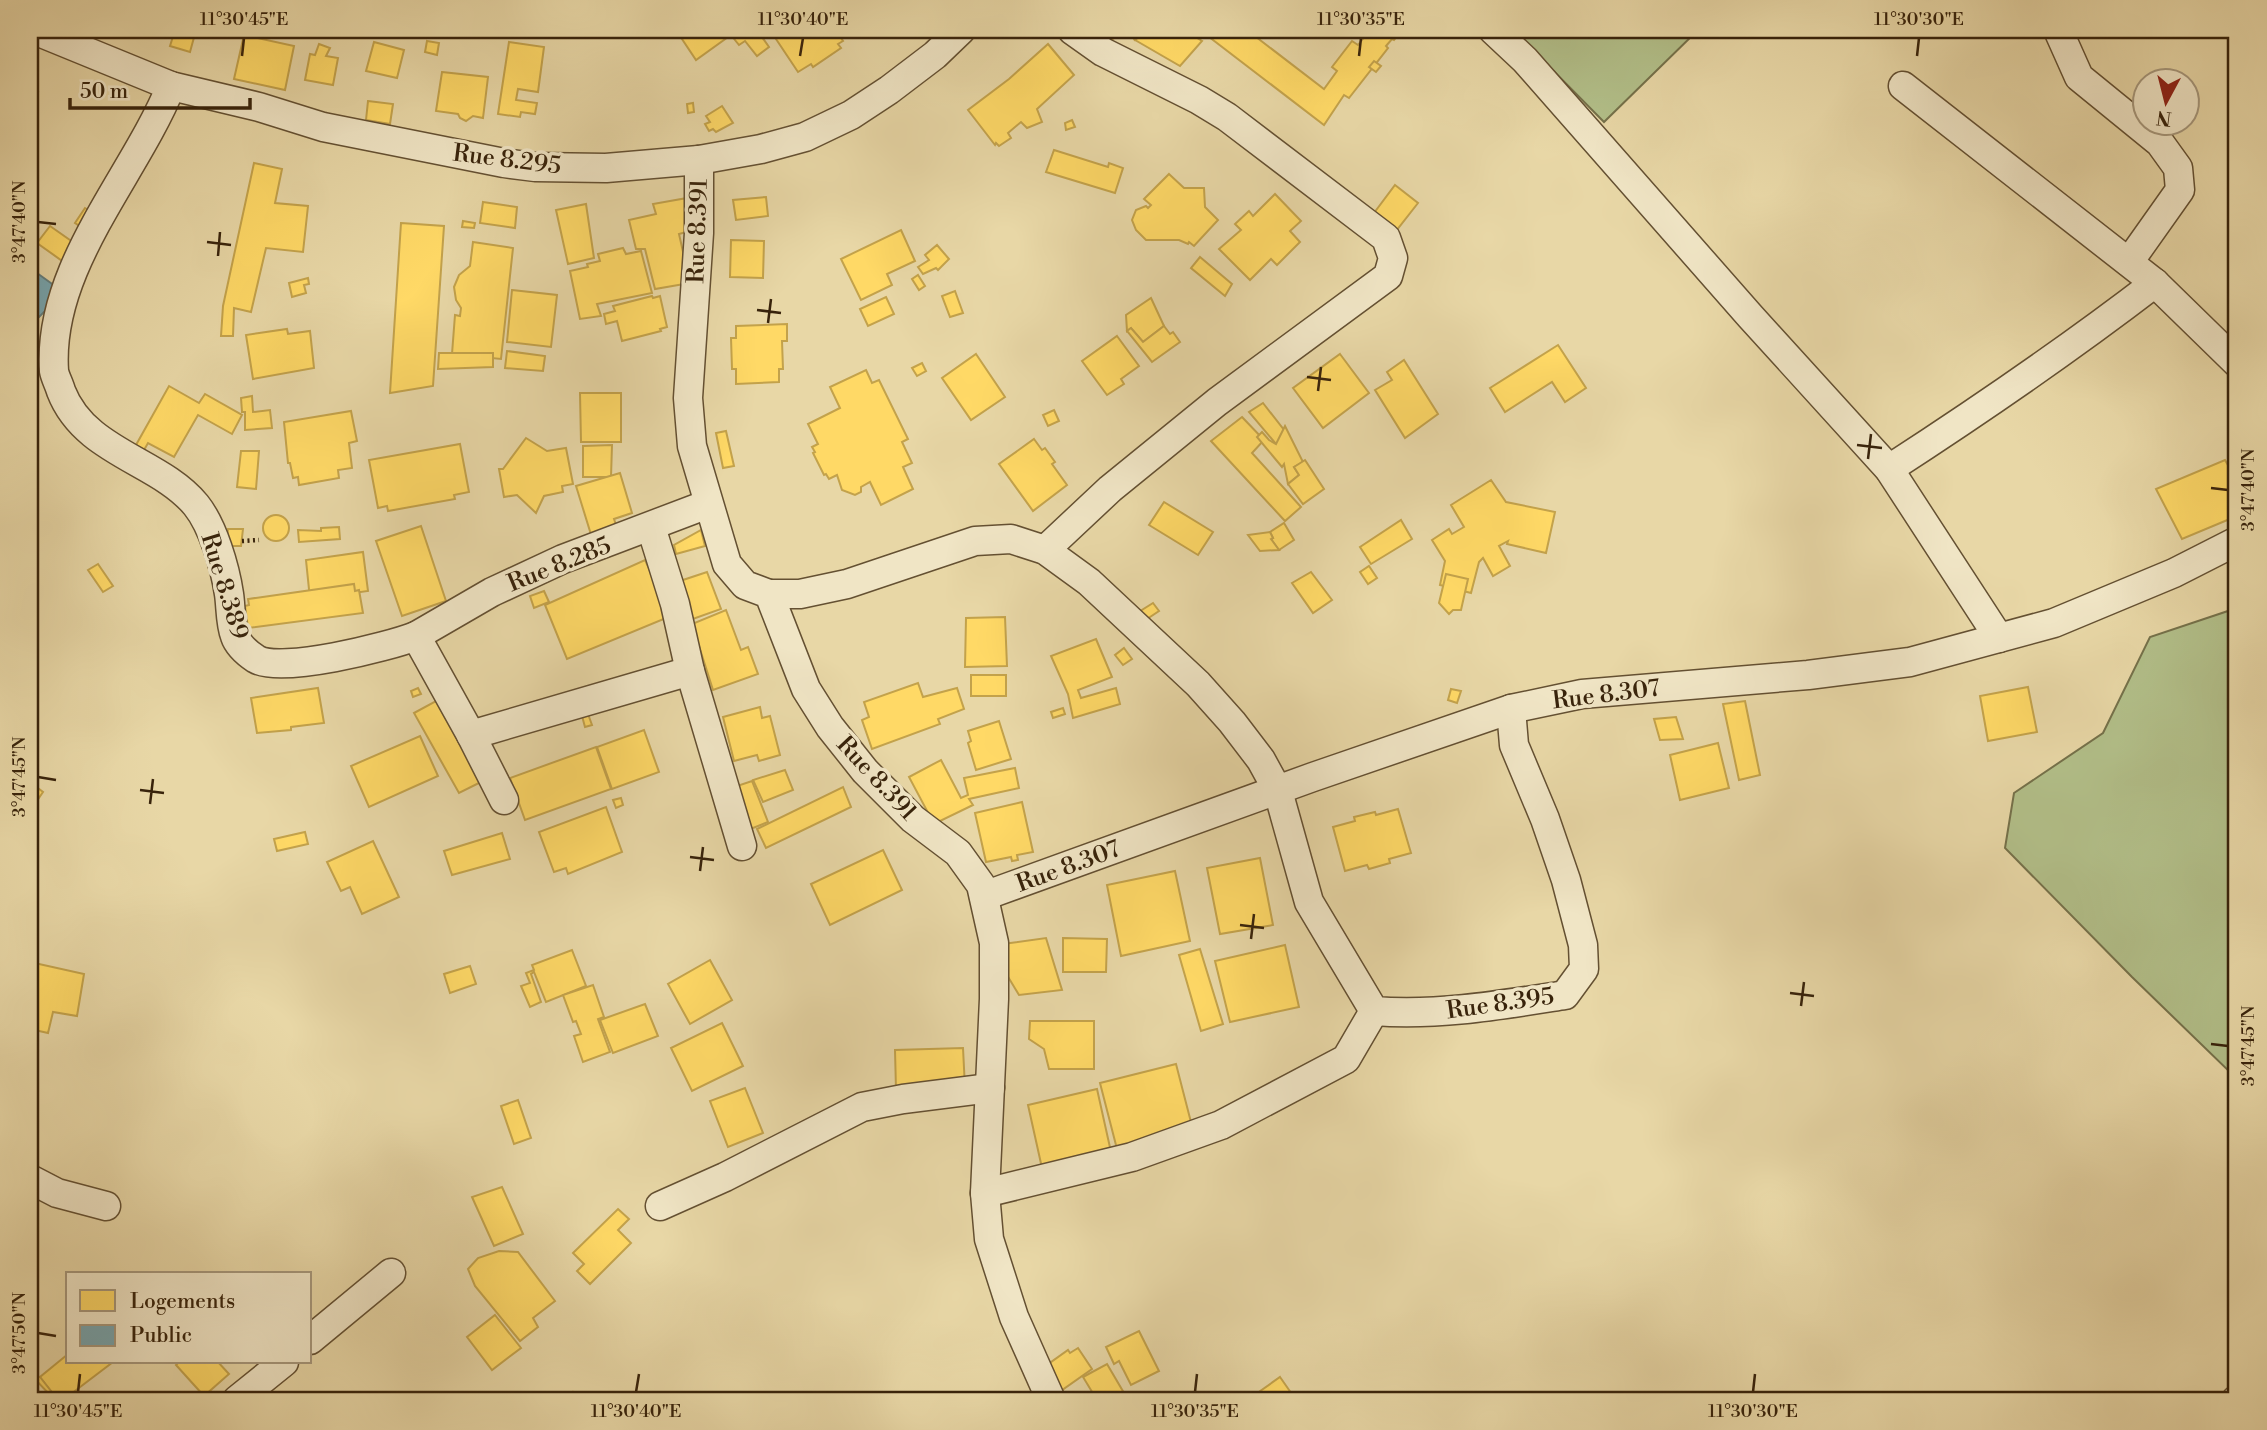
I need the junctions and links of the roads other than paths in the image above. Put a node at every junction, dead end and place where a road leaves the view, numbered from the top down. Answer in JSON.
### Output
{"nodes":[{"id":1,"x":34,"y":30,"type":"edge"},
{"id":2,"x":961,"y":30,"type":"edge"},
{"id":3,"x":1072,"y":30,"type":"edge"},
{"id":4,"x":1493,"y":30,"type":"edge"},
{"id":5,"x":2058,"y":30,"type":"edge"},
{"id":6,"x":171,"y":86,"type":"junction"},
{"id":7,"x":1903,"y":86,"type":"dead end"},
{"id":8,"x":699,"y":160,"type":"junction"},
{"id":9,"x":2129,"y":262,"type":"junction"},
{"id":10,"x":2155,"y":283,"type":"junction"},
{"id":11,"x":2237,"y":363,"type":"edge"},
{"id":12,"x":1889,"y":469,"type":"junction"},
{"id":13,"x":708,"y":504,"type":"junction"},
{"id":14,"x":650,"y":527,"type":"junction"},
{"id":15,"x":2237,"y":541,"type":"edge"},
{"id":16,"x":1045,"y":550,"type":"junction"},
{"id":17,"x":769,"y":594,"type":"junction"},
{"id":18,"x":416,"y":636,"type":"junction"},
{"id":19,"x":1999,"y":638,"type":"junction"},
{"id":20,"x":690,"y":671,"type":"junction"},
{"id":21,"x":1511,"y":709,"type":"junction"},
{"id":22,"x":471,"y":735,"type":"junction"},
{"id":23,"x":1278,"y":791,"type":"junction"},
{"id":24,"x":504,"y":800,"type":"dead end"},
{"id":25,"x":742,"y":846,"type":"dead end"},
{"id":26,"x":984,"y":896,"type":"junction"},
{"id":27,"x":1374,"y":1010,"type":"junction"},
{"id":28,"x":990,"y":1088,"type":"junction"},
{"id":29,"x":30,"y":1179,"type":"edge"},
{"id":30,"x":985,"y":1193,"type":"junction"},
{"id":31,"x":106,"y":1206,"type":"dead end"},
{"id":32,"x":660,"y":1206,"type":"dead end"},
{"id":33,"x":391,"y":1273,"type":"dead end"},
{"id":34,"x":312,"y":1338,"type":"edge"},
{"id":35,"x":282,"y":1364,"type":"edge"},
{"id":36,"x":237,"y":1400,"type":"edge"},
{"id":37,"x":1051,"y":1400,"type":"edge"}],
"edges":[{"from":1,"to":6,"type":"street","name":"Rue 8.295"},
{"from":2,"to":8,"type":"street","name":"Rue 8.295"},
{"from":3,"to":16,"type":"street"},
{"from":4,"to":12,"type":"street"},
{"from":5,"to":9,"type":"street"},
{"from":6,"to":8,"type":"street","name":"Rue 8.295"},
{"from":6,"to":18,"type":"street","name":"Rue 8.389"},
{"from":7,"to":9,"type":"street"},
{"from":8,"to":13,"type":"street","name":"Rue 8.391"},
{"from":9,"to":10,"type":"street"},
{"from":10,"to":11,"type":"street"},
{"from":10,"to":12,"type":"street"},
{"from":12,"to":19,"type":"street"},
{"from":13,"to":14,"type":"street","name":"Rue 8.285"},
{"from":13,"to":17,"type":"street","name":"Rue 8.391"},
{"from":14,"to":18,"type":"street","name":"Rue 8.285"},
{"from":14,"to":20,"type":"street"},
{"from":15,"to":19,"type":"street","name":"Rue 8.307"},
{"from":16,"to":17,"type":"street"},
{"from":16,"to":23,"type":"street"},
{"from":17,"to":26,"type":"street","name":"Rue 8.391"},
{"from":18,"to":22,"type":"street"},
{"from":19,"to":21,"type":"street","name":"Rue 8.307"},
{"from":20,"to":22,"type":"street"},
{"from":20,"to":25,"type":"street"},
{"from":21,"to":23,"type":"street","name":"Rue 8.307"},
{"from":21,"to":27,"type":"street","name":"Rue 8.395"},
{"from":22,"to":24,"type":"street"},
{"from":23,"to":26,"type":"street","name":"Rue 8.307"},
{"from":23,"to":27,"type":"street"},
{"from":26,"to":28,"type":"street","name":"Rue 8.391"},
{"from":27,"to":30,"type":"street"},
{"from":28,"to":30,"type":"street","name":"Rue 8.391"},
{"from":28,"to":32,"type":"street"},
{"from":29,"to":31,"type":"street"},
{"from":30,"to":37,"type":"street","name":"Rue 8.391"},
{"from":33,"to":34,"type":"street"},
{"from":35,"to":36,"type":"street"}]}
